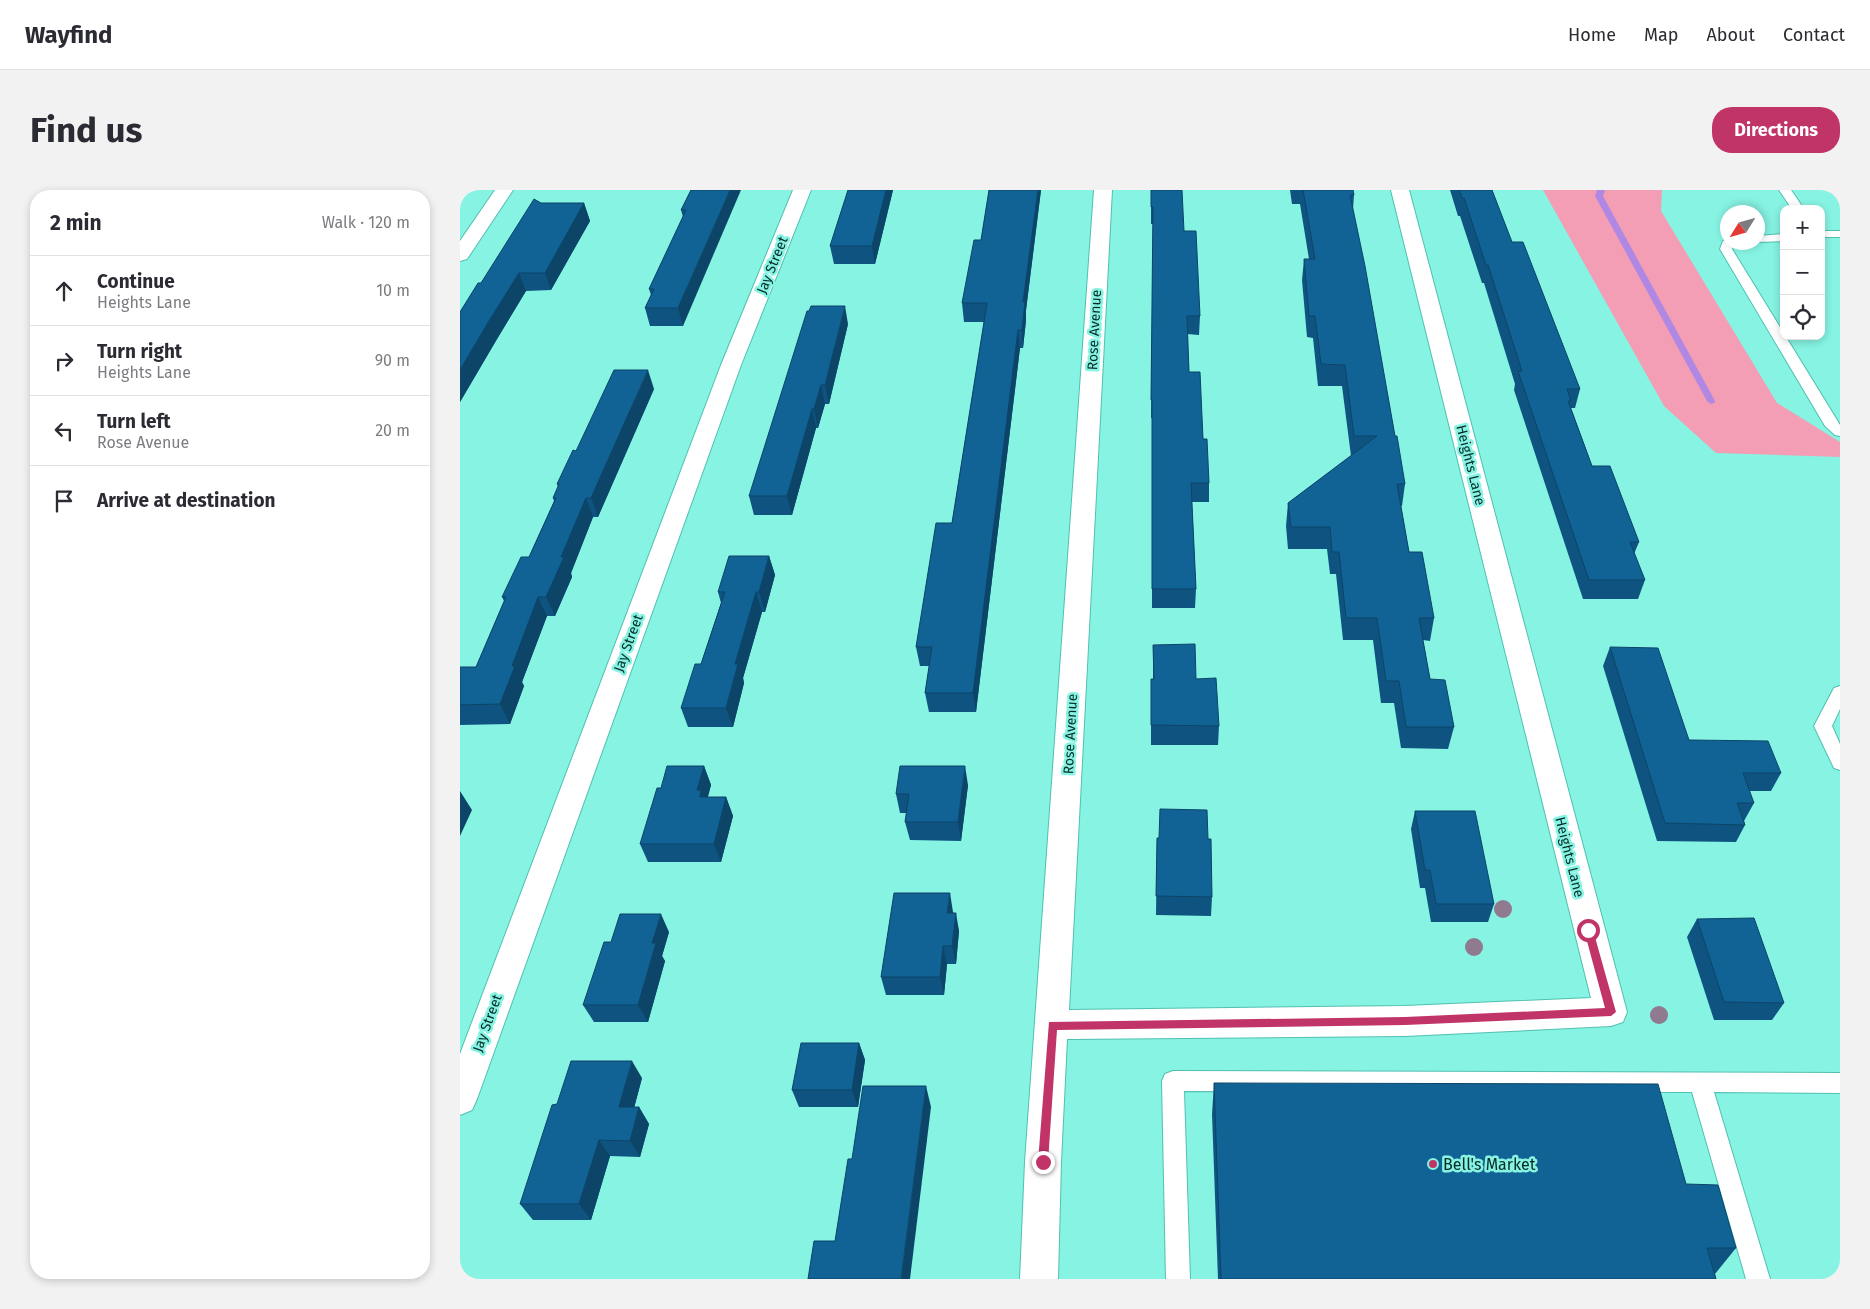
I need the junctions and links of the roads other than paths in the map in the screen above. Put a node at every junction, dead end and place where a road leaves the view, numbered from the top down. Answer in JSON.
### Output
{"nodes":[{"id":1,"x":504,"y":190,"type":"edge"},
{"id":2,"x":802,"y":190,"type":"edge"},
{"id":3,"x":1103,"y":190,"type":"edge"},
{"id":4,"x":1400,"y":190,"type":"edge"},
{"id":5,"x":1785,"y":190,"type":"edge"},
{"id":6,"x":1795,"y":205,"type":"edge"},
{"id":7,"x":1825,"y":234,"type":"edge"},
{"id":8,"x":1840,"y":234,"type":"edge"},
{"id":9,"x":1780,"y":237,"type":"edge"},
{"id":10,"x":1765,"y":238,"type":"edge"},
{"id":11,"x":1727,"y":250,"type":"edge"},
{"id":12,"x":460,"y":255,"type":"edge"},
{"id":13,"x":1840,"y":432,"type":"edge"},
{"id":14,"x":1840,"y":692,"type":"edge"},
{"id":15,"x":1840,"y":763,"type":"edge"},
{"id":16,"x":1052,"y":1025,"type":"junction"},
{"id":17,"x":1700,"y":1083,"type":"junction"},
{"id":18,"x":1840,"y":1083,"type":"edge"},
{"id":19,"x":460,"y":1099,"type":"edge"},
{"id":20,"x":1039,"y":1279,"type":"edge"},
{"id":21,"x":1178,"y":1279,"type":"edge"},
{"id":22,"x":1758,"y":1279,"type":"edge"}],
"edges":[{"from":1,"to":12,"type":"street"},
{"from":2,"to":19,"type":"street","name":"Jay Street"},
{"from":3,"to":16,"type":"street","name":"Rose Avenue"},
{"from":4,"to":16,"type":"street","name":"Heights Lane"},
{"from":5,"to":6,"type":"lane"},
{"from":7,"to":8,"type":"lane"},
{"from":9,"to":10,"type":"lane"},
{"from":11,"to":13,"type":"lane"},
{"from":14,"to":15,"type":"lane"},
{"from":16,"to":20,"type":"street","name":"Rose Avenue"},
{"from":17,"to":18,"type":"lane"},
{"from":17,"to":21,"type":"lane"},
{"from":17,"to":22,"type":"lane"}]}
